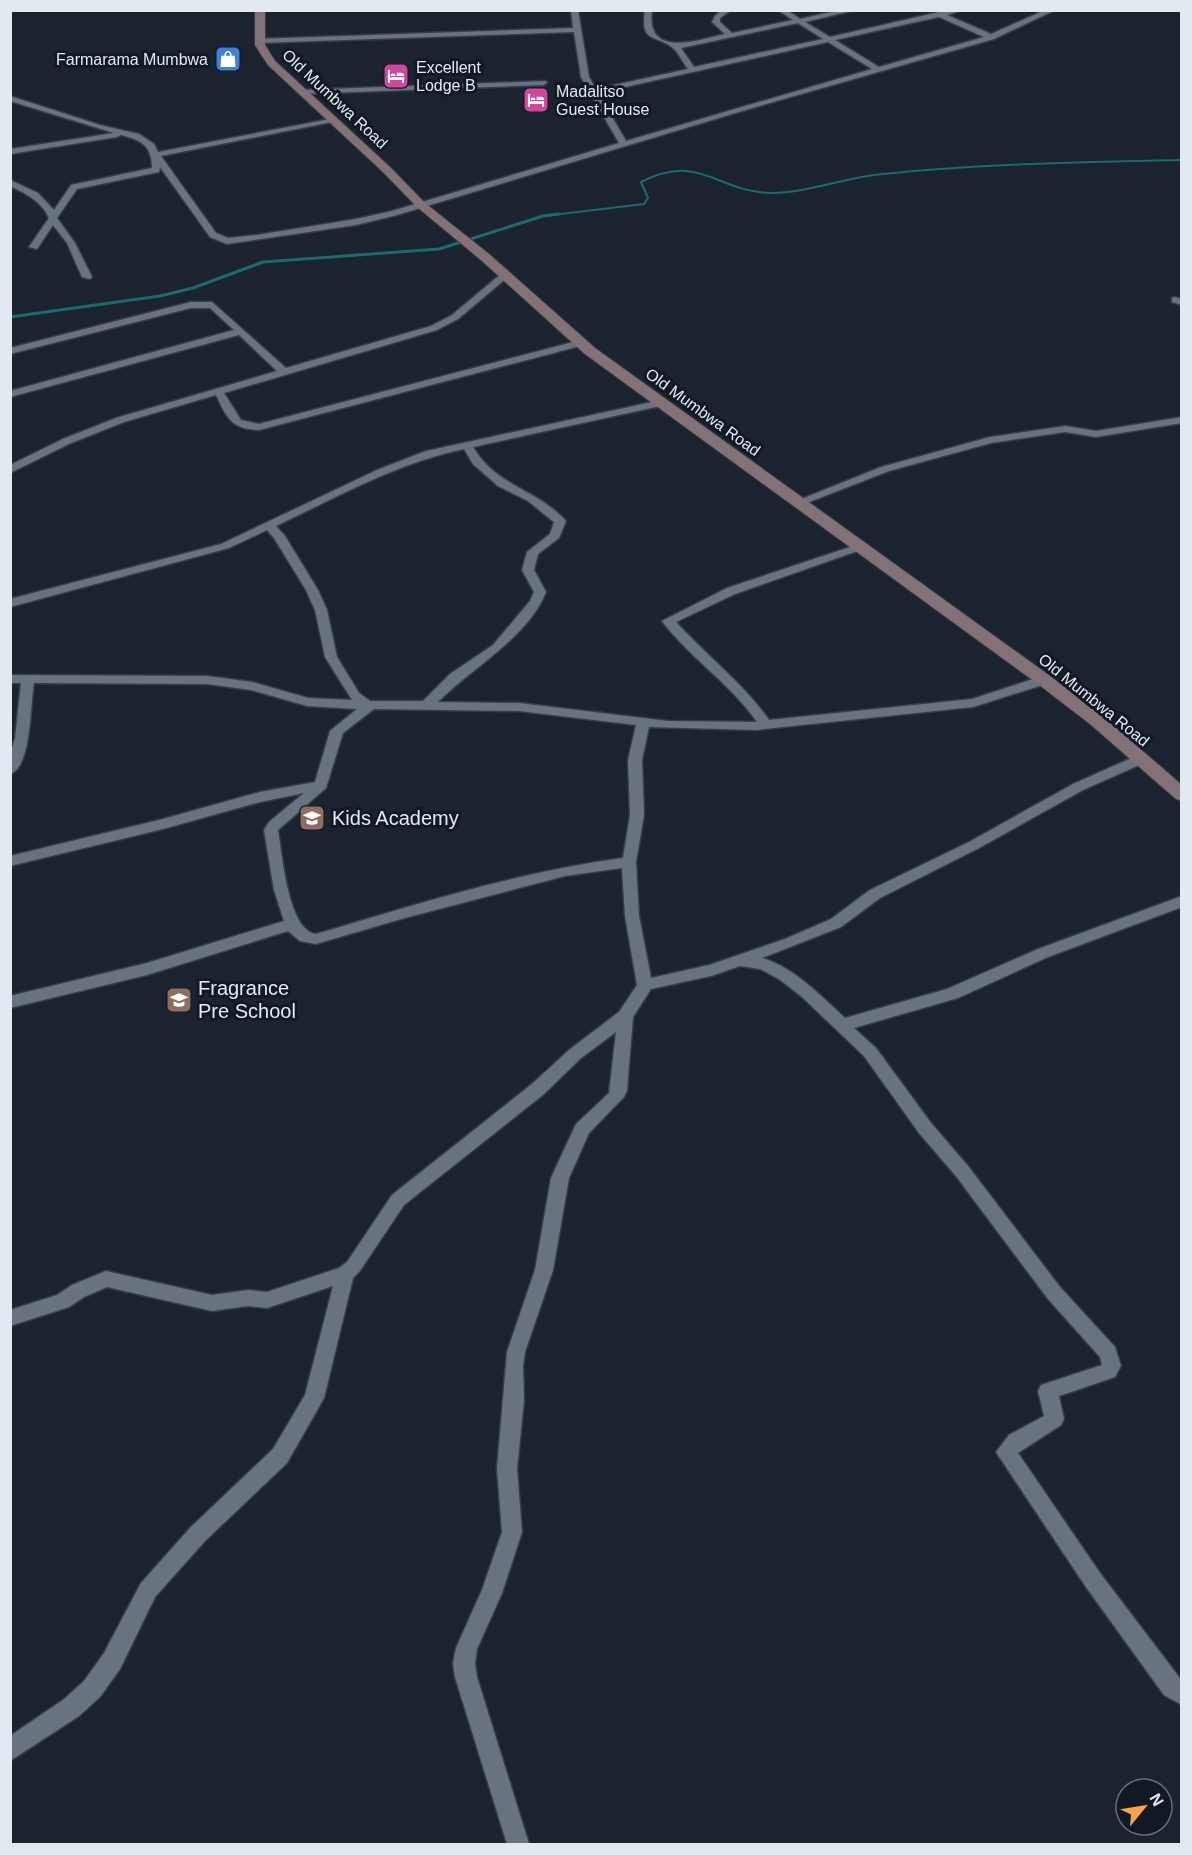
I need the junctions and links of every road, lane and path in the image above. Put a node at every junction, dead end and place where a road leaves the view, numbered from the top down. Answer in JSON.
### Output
{"nodes":[{"id":1,"x":260,"y":10,"type":"edge"},
{"id":2,"x":574,"y":10,"type":"edge"},
{"id":3,"x":649,"y":10,"type":"edge"},
{"id":4,"x":728,"y":10,"type":"edge"},
{"id":5,"x":781,"y":10,"type":"edge"},
{"id":6,"x":852,"y":10,"type":"edge"},
{"id":7,"x":930,"y":10,"type":"edge"},
{"id":8,"x":960,"y":10,"type":"edge"},
{"id":9,"x":1052,"y":10,"type":"edge"},
{"id":10,"x":942,"y":15,"type":"junction"},
{"id":11,"x":798,"y":21,"type":"junction"},
{"id":12,"x":579,"y":30,"type":"junction"},
{"id":13,"x":731,"y":36,"type":"junction"},
{"id":14,"x":991,"y":37,"type":"junction"},
{"id":15,"x":825,"y":39,"type":"junction"},
{"id":16,"x":259,"y":42,"type":"junction"},
{"id":17,"x":676,"y":47,"type":"junction"},
{"id":18,"x":879,"y":70,"type":"junction"},
{"id":19,"x":693,"y":71,"type":"junction"},
{"id":20,"x":543,"y":84,"type":"dead end"},
{"id":21,"x":302,"y":92,"type":"junction"},
{"id":22,"x":592,"y":92,"type":"junction"},
{"id":23,"x":10,"y":98,"type":"edge"},
{"id":24,"x":332,"y":120,"type":"junction"},
{"id":25,"x":126,"y":134,"type":"junction"},
{"id":26,"x":624,"y":145,"type":"junction"},
{"id":27,"x":10,"y":152,"type":"edge"},
{"id":28,"x":156,"y":155,"type":"junction"},
{"id":29,"x":10,"y":182,"type":"edge"},
{"id":30,"x":421,"y":205,"type":"junction"},
{"id":31,"x":52,"y":217,"type":"junction"},
{"id":32,"x":34,"y":247,"type":"dead end"},
{"id":33,"x":504,"y":276,"type":"junction"},
{"id":34,"x":87,"y":277,"type":"dead end"},
{"id":35,"x":239,"y":332,"type":"junction"},
{"id":36,"x":581,"y":343,"type":"junction"},
{"id":37,"x":10,"y":351,"type":"edge"},
{"id":38,"x":284,"y":372,"type":"junction"},
{"id":39,"x":219,"y":392,"type":"junction"},
{"id":40,"x":10,"y":394,"type":"edge"},
{"id":41,"x":661,"y":403,"type":"junction"},
{"id":42,"x":1182,"y":420,"type":"edge"},
{"id":43,"x":467,"y":445,"type":"junction"},
{"id":44,"x":10,"y":470,"type":"edge"},
{"id":45,"x":800,"y":502,"type":"junction"},
{"id":46,"x":268,"y":525,"type":"junction"},
{"id":47,"x":861,"y":546,"type":"junction"},
{"id":48,"x":10,"y":603,"type":"edge"},
{"id":49,"x":10,"y":679,"type":"edge"},
{"id":50,"x":28,"y":680,"type":"junction"},
{"id":51,"x":1044,"y":680,"type":"junction"},
{"id":52,"x":428,"y":704,"type":"junction"},
{"id":53,"x":369,"y":706,"type":"junction"},
{"id":54,"x":643,"y":722,"type":"junction"},
{"id":55,"x":765,"y":724,"type":"junction"},
{"id":56,"x":1142,"y":759,"type":"junction"},
{"id":57,"x":10,"y":770,"type":"edge"},
{"id":58,"x":321,"y":785,"type":"junction"},
{"id":59,"x":1182,"y":795,"type":"edge"},
{"id":60,"x":10,"y":861,"type":"edge"},
{"id":61,"x":629,"y":862,"type":"junction"},
{"id":62,"x":1182,"y":901,"type":"edge"},
{"id":63,"x":292,"y":924,"type":"junction"},
{"id":64,"x":739,"y":960,"type":"junction"},
{"id":65,"x":645,"y":985,"type":"junction"},
{"id":66,"x":10,"y":1002,"type":"edge"},
{"id":67,"x":625,"y":1016,"type":"junction"},
{"id":68,"x":842,"y":1025,"type":"junction"},
{"id":69,"x":345,"y":1274,"type":"junction"},
{"id":70,"x":10,"y":1318,"type":"edge"},
{"id":71,"x":1182,"y":1694,"type":"edge"},
{"id":72,"x":10,"y":1750,"type":"edge"},
{"id":73,"x":518,"y":1845,"type":"edge"}],
"edges":[{"from":1,"to":16,"type":"main road","name":"Old Mumbwa Road"},
{"from":2,"to":12,"type":"street"},
{"from":3,"to":17,"type":"street"},
{"from":4,"to":13,"type":"street"},
{"from":5,"to":11,"type":"street"},
{"from":6,"to":11,"type":"street"},
{"from":7,"to":10,"type":"street"},
{"from":8,"to":10,"type":"street"},
{"from":9,"to":14,"type":"street"},
{"from":10,"to":14,"type":"street"},
{"from":10,"to":15,"type":"street"},
{"from":11,"to":13,"type":"street"},
{"from":11,"to":15,"type":"street"},
{"from":12,"to":16,"type":"street"},
{"from":12,"to":22,"type":"street"},
{"from":13,"to":17,"type":"street"},
{"from":14,"to":18,"type":"street"},
{"from":15,"to":18,"type":"street"},
{"from":15,"to":19,"type":"street"},
{"from":16,"to":21,"type":"main road","name":"Old Mumbwa Road"},
{"from":17,"to":19,"type":"street"},
{"from":18,"to":26,"type":"street"},
{"from":19,"to":22,"type":"street"},
{"from":20,"to":21,"type":"street"},
{"from":21,"to":24,"type":"main road","name":"Old Mumbwa Road"},
{"from":22,"to":26,"type":"street"},
{"from":23,"to":25,"type":"street"},
{"from":24,"to":28,"type":"street"},
{"from":24,"to":30,"type":"main road","name":"Old Mumbwa Road"},
{"from":25,"to":27,"type":"street"},
{"from":25,"to":28,"type":"street"},
{"from":26,"to":30,"type":"street"},
{"from":28,"to":30,"type":"street"},
{"from":28,"to":31,"type":"street"},
{"from":29,"to":31,"type":"street"},
{"from":30,"to":33,"type":"main road","name":"Old Mumbwa Road"},
{"from":31,"to":32,"type":"street"},
{"from":31,"to":34,"type":"street"},
{"from":33,"to":36,"type":"main road","name":"Old Mumbwa Road"},
{"from":33,"to":38,"type":"street"},
{"from":35,"to":37,"type":"street"},
{"from":35,"to":38,"type":"street"},
{"from":35,"to":40,"type":"street"},
{"from":36,"to":39,"type":"street"},
{"from":36,"to":41,"type":"main road","name":"Old Mumbwa Road"},
{"from":38,"to":39,"type":"street"},
{"from":39,"to":44,"type":"street"},
{"from":41,"to":43,"type":"street"},
{"from":41,"to":45,"type":"main road","name":"Old Mumbwa Road"},
{"from":42,"to":45,"type":"street"},
{"from":43,"to":46,"type":"street"},
{"from":43,"to":52,"type":"street"},
{"from":45,"to":47,"type":"main road","name":"Old Mumbwa Road"},
{"from":46,"to":48,"type":"street"},
{"from":46,"to":53,"type":"street"},
{"from":47,"to":51,"type":"main road","name":"Old Mumbwa Road"},
{"from":47,"to":55,"type":"street"},
{"from":49,"to":50,"type":"street"},
{"from":50,"to":53,"type":"street"},
{"from":50,"to":57,"type":"street"},
{"from":51,"to":55,"type":"street"},
{"from":51,"to":56,"type":"main road","name":"Old Mumbwa Road"},
{"from":52,"to":53,"type":"street"},
{"from":52,"to":54,"type":"street"},
{"from":53,"to":58,"type":"street"},
{"from":54,"to":55,"type":"street"},
{"from":54,"to":61,"type":"street"},
{"from":56,"to":59,"type":"main road","name":"Old Mumbwa Road"},
{"from":56,"to":64,"type":"street"},
{"from":58,"to":60,"type":"street"},
{"from":58,"to":63,"type":"street"},
{"from":61,"to":63,"type":"street"},
{"from":61,"to":65,"type":"street"},
{"from":62,"to":68,"type":"street"},
{"from":63,"to":66,"type":"street"},
{"from":64,"to":65,"type":"street"},
{"from":64,"to":68,"type":"street"},
{"from":65,"to":67,"type":"street"},
{"from":67,"to":69,"type":"street"},
{"from":67,"to":73,"type":"street"},
{"from":68,"to":71,"type":"street"},
{"from":69,"to":70,"type":"street"},
{"from":69,"to":72,"type":"street"}]}
